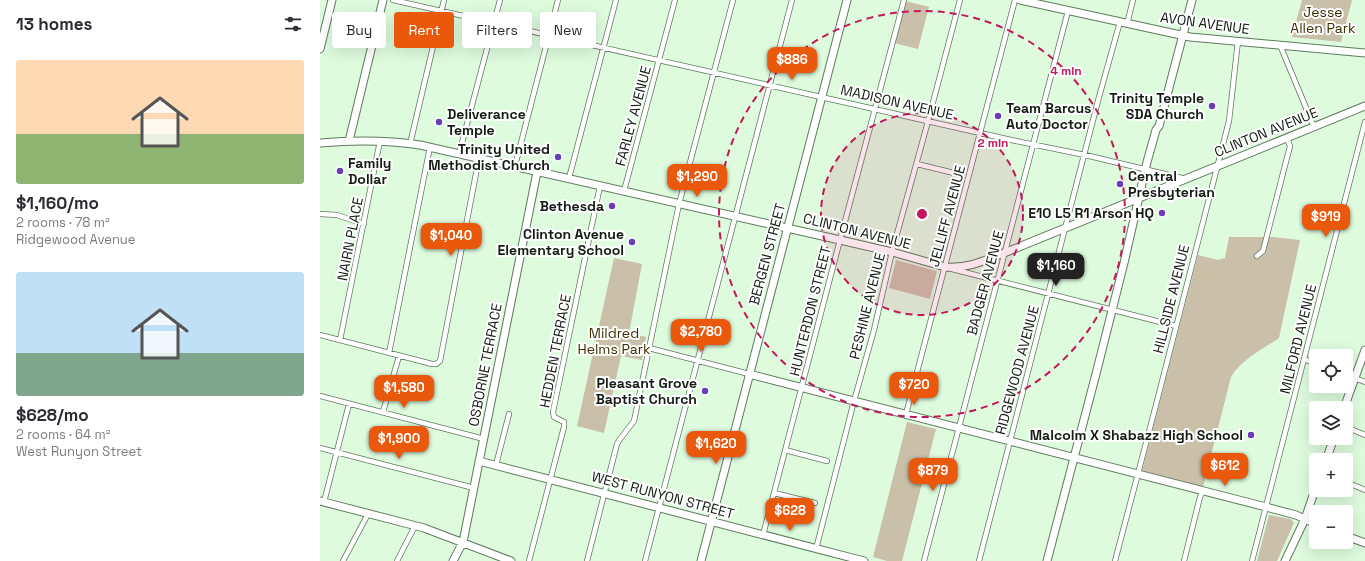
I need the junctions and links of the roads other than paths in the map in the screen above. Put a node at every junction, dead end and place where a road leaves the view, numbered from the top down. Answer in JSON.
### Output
{"nodes":[{"id":1,"x":332,"y":0,"type":"edge"},
{"id":2,"x":383,"y":0,"type":"edge"},
{"id":3,"x":393,"y":0,"type":"edge"},
{"id":4,"x":444,"y":0,"type":"edge"},
{"id":5,"x":500,"y":0,"type":"edge"},
{"id":6,"x":558,"y":0,"type":"edge"},
{"id":7,"x":616,"y":0,"type":"edge"},
{"id":8,"x":675,"y":0,"type":"edge"},
{"id":9,"x":733,"y":0,"type":"edge"},
{"id":10,"x":792,"y":0,"type":"edge"},
{"id":11,"x":847,"y":0,"type":"edge"},
{"id":12,"x":904,"y":0,"type":"edge"},
{"id":13,"x":960,"y":0,"type":"edge"},
{"id":14,"x":1015,"y":0,"type":"edge"},
{"id":15,"x":1020,"y":0,"type":"edge"},
{"id":16,"x":1133,"y":0,"type":"edge"},
{"id":17,"x":1188,"y":0,"type":"edge"},
{"id":18,"x":1192,"y":0,"type":"edge"},
{"id":19,"x":1068,"y":10,"type":"junction"},
{"id":20,"x":442,"y":11,"type":"junction"},
{"id":21,"x":497,"y":12,"type":"edge"},
{"id":22,"x":555,"y":12,"type":"edge"},
{"id":23,"x":462,"y":15,"type":"edge"},
{"id":24,"x":1124,"y":23,"type":"junction"},
{"id":25,"x":1180,"y":36,"type":"junction"},
{"id":26,"x":1238,"y":41,"type":"junction"},
{"id":27,"x":596,"y":45,"type":"edge"},
{"id":28,"x":1280,"y":45,"type":"junction"},
{"id":29,"x":604,"y":47,"type":"junction"},
{"id":30,"x":487,"y":48,"type":"edge"},
{"id":31,"x":546,"y":48,"type":"edge"},
{"id":32,"x":320,"y":49,"type":"edge"},
{"id":33,"x":1365,"y":53,"type":"edge"},
{"id":34,"x":659,"y":59,"type":"junction"},
{"id":35,"x":714,"y":72,"type":"junction"},
{"id":36,"x":769,"y":85,"type":"junction"},
{"id":37,"x":822,"y":96,"type":"junction"},
{"id":38,"x":1365,"y":106,"type":"edge"},
{"id":39,"x":875,"y":109,"type":"junction"},
{"id":40,"x":928,"y":121,"type":"junction"},
{"id":41,"x":1365,"y":122,"type":"edge"},
{"id":42,"x":1314,"y":127,"type":"junction"},
{"id":43,"x":980,"y":133,"type":"junction"},
{"id":44,"x":1287,"y":138,"type":"junction"},
{"id":45,"x":349,"y":141,"type":"junction"},
{"id":46,"x":380,"y":141,"type":"junction"},
{"id":47,"x":320,"y":143,"type":"edge"},
{"id":48,"x":410,"y":144,"type":"junction"},
{"id":49,"x":1033,"y":144,"type":"junction"},
{"id":50,"x":430,"y":147,"type":"junction"},
{"id":51,"x":459,"y":154,"type":"junction"},
{"id":52,"x":1085,"y":155,"type":"junction"},
{"id":53,"x":479,"y":158,"type":"junction"},
{"id":54,"x":917,"y":164,"type":"junction"},
{"id":55,"x":515,"y":166,"type":"junction"},
{"id":56,"x":1216,"y":166,"type":"junction"},
{"id":57,"x":1146,"y":169,"type":"junction"},
{"id":58,"x":537,"y":172,"type":"junction"},
{"id":59,"x":958,"y":174,"type":"dead end"},
{"id":60,"x":569,"y":178,"type":"junction"},
{"id":61,"x":1186,"y":179,"type":"junction"},
{"id":62,"x":600,"y":186,"type":"junction"},
{"id":63,"x":624,"y":191,"type":"junction"},
{"id":64,"x":1139,"y":198,"type":"junction"},
{"id":65,"x":679,"y":204,"type":"junction"},
{"id":66,"x":320,"y":214,"type":"edge"},
{"id":67,"x":735,"y":216,"type":"junction"},
{"id":68,"x":364,"y":224,"type":"junction"},
{"id":69,"x":787,"y":228,"type":"junction"},
{"id":70,"x":1065,"y":228,"type":"junction"},
{"id":71,"x":840,"y":240,"type":"junction"},
{"id":72,"x":892,"y":252,"type":"junction"},
{"id":73,"x":1004,"y":253,"type":"junction"},
{"id":74,"x":1257,"y":256,"type":"dead end"},
{"id":75,"x":945,"y":267,"type":"junction"},
{"id":76,"x":997,"y":280,"type":"junction"},
{"id":77,"x":1048,"y":293,"type":"junction"},
{"id":78,"x":1112,"y":310,"type":"junction"},
{"id":79,"x":1176,"y":326,"type":"junction"},
{"id":80,"x":320,"y":335,"type":"edge"},
{"id":81,"x":340,"y":340,"type":"junction"},
{"id":82,"x":649,"y":348,"type":"junction"},
{"id":83,"x":1365,"y":350,"type":"edge"},
{"id":84,"x":389,"y":353,"type":"junction"},
{"id":85,"x":400,"y":356,"type":"junction"},
{"id":86,"x":1304,"y":359,"type":"junction"},
{"id":87,"x":697,"y":361,"type":"junction"},
{"id":88,"x":1309,"y":361,"type":"edge"},
{"id":89,"x":749,"y":374,"type":"junction"},
{"id":90,"x":1355,"y":378,"type":"junction"},
{"id":91,"x":1365,"y":382,"type":"edge"},
{"id":92,"x":802,"y":388,"type":"junction"},
{"id":93,"x":320,"y":396,"type":"edge"},
{"id":94,"x":854,"y":401,"type":"junction"},
{"id":95,"x":1347,"y":401,"type":"edge"},
{"id":96,"x":349,"y":404,"type":"junction"},
{"id":97,"x":383,"y":412,"type":"junction"},
{"id":98,"x":509,"y":414,"type":"dead end"},
{"id":99,"x":906,"y":414,"type":"junction"},
{"id":100,"x":958,"y":428,"type":"junction"},
{"id":101,"x":1353,"y":430,"type":"edge"},
{"id":102,"x":1365,"y":435,"type":"edge"},
{"id":103,"x":484,"y":439,"type":"junction"},
{"id":104,"x":1010,"y":441,"type":"junction"},
{"id":105,"x":320,"y":448,"type":"edge"},
{"id":106,"x":785,"y":450,"type":"junction"},
{"id":107,"x":337,"y":453,"type":"junction"},
{"id":108,"x":1074,"y":458,"type":"junction"},
{"id":109,"x":479,"y":461,"type":"junction"},
{"id":110,"x":827,"y":461,"type":"dead end"},
{"id":111,"x":496,"y":465,"type":"junction"},
{"id":112,"x":1137,"y":474,"type":"junction"},
{"id":113,"x":550,"y":479,"type":"junction"},
{"id":114,"x":1353,"y":485,"type":"edge"},
{"id":115,"x":474,"y":488,"type":"junction"},
{"id":116,"x":1365,"y":490,"type":"edge"},
{"id":117,"x":1203,"y":491,"type":"junction"},
{"id":118,"x":604,"y":493,"type":"junction"},
{"id":119,"x":774,"y":493,"type":"junction"},
{"id":120,"x":1313,"y":497,"type":"edge"},
{"id":121,"x":322,"y":502,"type":"edge"},
{"id":122,"x":815,"y":503,"type":"dead end"},
{"id":123,"x":1266,"y":507,"type":"junction"},
{"id":124,"x":659,"y":508,"type":"junction"},
{"id":125,"x":368,"y":514,"type":"junction"},
{"id":126,"x":1305,"y":519,"type":"junction"},
{"id":127,"x":1309,"y":521,"type":"edge"},
{"id":128,"x":711,"y":522,"type":"junction"},
{"id":129,"x":416,"y":526,"type":"junction"},
{"id":130,"x":763,"y":535,"type":"junction"},
{"id":131,"x":1353,"y":539,"type":"edge"},
{"id":132,"x":463,"y":542,"type":"junction"},
{"id":133,"x":1365,"y":543,"type":"edge"},
{"id":134,"x":816,"y":549,"type":"junction"},
{"id":135,"x":343,"y":561,"type":"edge"},
{"id":136,"x":397,"y":561,"type":"edge"},
{"id":137,"x":453,"y":561,"type":"edge"},
{"id":138,"x":511,"y":561,"type":"edge"},
{"id":139,"x":529,"y":561,"type":"edge"},
{"id":140,"x":587,"y":561,"type":"edge"},
{"id":141,"x":645,"y":561,"type":"edge"},
{"id":142,"x":701,"y":561,"type":"edge"},
{"id":143,"x":864,"y":561,"type":"edge"},
{"id":144,"x":924,"y":561,"type":"edge"},
{"id":145,"x":980,"y":561,"type":"edge"},
{"id":146,"x":1047,"y":561,"type":"edge"},
{"id":147,"x":1115,"y":561,"type":"edge"},
{"id":148,"x":1184,"y":561,"type":"edge"},
{"id":149,"x":1252,"y":561,"type":"edge"},
{"id":150,"x":1286,"y":561,"type":"edge"}],
"edges":[{"from":1,"to":32,"type":"street"},
{"from":2,"to":45,"type":"street"},
{"from":3,"to":20,"type":"street","name":"MADISON AVENUE"},
{"from":4,"to":20,"type":"street"},
{"from":5,"to":21,"type":"street"},
{"from":6,"to":22,"type":"street"},
{"from":7,"to":29,"type":"street"},
{"from":8,"to":34,"type":"street","name":"FARLEY AVENUE"},
{"from":9,"to":35,"type":"street"},
{"from":10,"to":36,"type":"street"},
{"from":11,"to":37,"type":"street","name":"BERGEN STREET"},
{"from":12,"to":39,"type":"street","name":"HUNTERDON STREET"},
{"from":13,"to":40,"type":"street","name":"PESHINE AVENUE"},
{"from":14,"to":43,"type":"street","name":"JELLIFF AVENUE"},
{"from":15,"to":19,"type":"street","name":"AVON AVENUE"},
{"from":16,"to":24,"type":"street","name":"RIDGEWOOD AVENUE"},
{"from":17,"to":25,"type":"street"},
{"from":18,"to":25,"type":"street"},
{"from":19,"to":24,"type":"street","name":"AVON AVENUE"},
{"from":19,"to":49,"type":"street","name":"BADGER AVENUE"},
{"from":20,"to":23,"type":"street","name":"MADISON AVENUE"},
{"from":20,"to":48,"type":"street"},
{"from":24,"to":25,"type":"street","name":"AVON AVENUE"},
{"from":24,"to":52,"type":"street","name":"RIDGEWOOD AVENUE"},
{"from":25,"to":26,"type":"street","name":"AVON AVENUE"},
{"from":25,"to":57,"type":"street"},
{"from":26,"to":28,"type":"street","name":"AVON AVENUE"},
{"from":26,"to":56,"type":"street","name":"HILLSIDE AVENUE"},
{"from":27,"to":29,"type":"street","name":"MADISON AVENUE"},
{"from":28,"to":33,"type":"street","name":"AVON AVENUE"},
{"from":28,"to":42,"type":"street"},
{"from":29,"to":34,"type":"street","name":"MADISON AVENUE"},
{"from":29,"to":60,"type":"street"},
{"from":30,"to":51,"type":"street"},
{"from":31,"to":55,"type":"street"},
{"from":34,"to":35,"type":"street","name":"MADISON AVENUE"},
{"from":34,"to":63,"type":"street","name":"FARLEY AVENUE"},
{"from":35,"to":36,"type":"street","name":"MADISON AVENUE"},
{"from":35,"to":65,"type":"street"},
{"from":36,"to":37,"type":"street","name":"MADISON AVENUE"},
{"from":36,"to":67,"type":"street"},
{"from":37,"to":39,"type":"street","name":"MADISON AVENUE"},
{"from":37,"to":69,"type":"street","name":"BERGEN STREET"},
{"from":38,"to":42,"type":"street","name":"CLINTON AVENUE"},
{"from":39,"to":40,"type":"street","name":"MADISON AVENUE"},
{"from":39,"to":71,"type":"street","name":"HUNTERDON STREET"},
{"from":40,"to":43,"type":"street","name":"MADISON AVENUE"},
{"from":40,"to":54,"type":"street","name":"PESHINE AVENUE"},
{"from":41,"to":86,"type":"street","name":"MILFORD AVENUE"},
{"from":42,"to":44,"type":"street","name":"CLINTON AVENUE"},
{"from":43,"to":49,"type":"street","name":"MADISON AVENUE"},
{"from":43,"to":75,"type":"street","name":"JELLIFF AVENUE"},
{"from":44,"to":56,"type":"street","name":"CLINTON AVENUE"},
{"from":44,"to":74,"type":"street"},
{"from":45,"to":46,"type":"street","name":"CLINTON AVENUE"},
{"from":45,"to":47,"type":"street","name":"CLINTON AVENUE"},
{"from":46,"to":48,"type":"street","name":"CLINTON AVENUE"},
{"from":46,"to":68,"type":"street","name":"NAIRN PLACE"},
{"from":48,"to":50,"type":"street","name":"CLINTON AVENUE"},
{"from":49,"to":52,"type":"street","name":"MADISON AVENUE"},
{"from":49,"to":73,"type":"street","name":"BADGER AVENUE"},
{"from":50,"to":51,"type":"street","name":"CLINTON AVENUE"},
{"from":50,"to":84,"type":"street"},
{"from":51,"to":53,"type":"street","name":"CLINTON AVENUE"},
{"from":52,"to":57,"type":"street","name":"MADISON AVENUE"},
{"from":52,"to":70,"type":"street","name":"RIDGEWOOD AVENUE"},
{"from":53,"to":55,"type":"street","name":"CLINTON AVENUE"},
{"from":53,"to":85,"type":"street"},
{"from":54,"to":59,"type":"street"},
{"from":54,"to":72,"type":"street","name":"PESHINE AVENUE"},
{"from":55,"to":58,"type":"street","name":"CLINTON AVENUE"},
{"from":56,"to":61,"type":"street","name":"CLINTON AVENUE"},
{"from":56,"to":79,"type":"street","name":"HILLSIDE AVENUE"},
{"from":57,"to":61,"type":"street","name":"MADISON AVENUE"},
{"from":57,"to":64,"type":"street"},
{"from":58,"to":60,"type":"street","name":"CLINTON AVENUE"},
{"from":58,"to":103,"type":"street","name":"OSBORNE TERRACE"},
{"from":60,"to":62,"type":"street","name":"CLINTON AVENUE"},
{"from":61,"to":64,"type":"street","name":"CLINTON AVENUE"},
{"from":62,"to":63,"type":"street","name":"CLINTON AVENUE"},
{"from":62,"to":113,"type":"street","name":"HEDDEN TERRACE"},
{"from":63,"to":65,"type":"street","name":"CLINTON AVENUE"},
{"from":64,"to":70,"type":"street","name":"CLINTON AVENUE"},
{"from":64,"to":78,"type":"street"},
{"from":65,"to":67,"type":"street","name":"CLINTON AVENUE"},
{"from":65,"to":82,"type":"street"},
{"from":66,"to":68,"type":"street"},
{"from":67,"to":69,"type":"street","name":"CLINTON AVENUE"},
{"from":67,"to":87,"type":"street"},
{"from":68,"to":81,"type":"street","name":"NAIRN PLACE"},
{"from":69,"to":71,"type":"street","name":"CLINTON AVENUE"},
{"from":69,"to":89,"type":"street","name":"BERGEN STREET"},
{"from":70,"to":73,"type":"street","name":"CLINTON AVENUE"},
{"from":70,"to":77,"type":"street","name":"RIDGEWOOD AVENUE"},
{"from":71,"to":72,"type":"street","name":"CLINTON AVENUE"},
{"from":71,"to":92,"type":"street","name":"HUNTERDON STREET"},
{"from":72,"to":75,"type":"street","name":"CLINTON AVENUE"},
{"from":72,"to":94,"type":"street","name":"PESHINE AVENUE"},
{"from":73,"to":75,"type":"street","name":"CLINTON AVENUE"},
{"from":73,"to":76,"type":"street","name":"BADGER AVENUE"},
{"from":75,"to":76,"type":"street"},
{"from":75,"to":99,"type":"street","name":"JELLIFF AVENUE"},
{"from":76,"to":77,"type":"street"},
{"from":76,"to":100,"type":"street","name":"BADGER AVENUE"},
{"from":77,"to":78,"type":"street"},
{"from":77,"to":104,"type":"street","name":"RIDGEWOOD AVENUE"},
{"from":78,"to":79,"type":"street"},
{"from":78,"to":108,"type":"street"},
{"from":79,"to":112,"type":"street","name":"HILLSIDE AVENUE"},
{"from":80,"to":81,"type":"street"},
{"from":81,"to":84,"type":"street"},
{"from":82,"to":87,"type":"street"},
{"from":82,"to":118,"type":"street"},
{"from":83,"to":90,"type":"street"},
{"from":84,"to":85,"type":"street"},
{"from":85,"to":97,"type":"street"},
{"from":86,"to":88,"type":"street"},
{"from":86,"to":123,"type":"street","name":"MILFORD AVENUE"},
{"from":87,"to":89,"type":"street"},
{"from":87,"to":124,"type":"street"},
{"from":89,"to":92,"type":"street"},
{"from":89,"to":128,"type":"street","name":"BERGEN STREET"},
{"from":90,"to":91,"type":"street"},
{"from":90,"to":95,"type":"street"},
{"from":92,"to":94,"type":"street"},
{"from":92,"to":106,"type":"street","name":"HUNTERDON STREET"},
{"from":93,"to":96,"type":"street"},
{"from":94,"to":99,"type":"street"},
{"from":94,"to":134,"type":"street","name":"PESHINE AVENUE"},
{"from":96,"to":97,"type":"street"},
{"from":96,"to":107,"type":"street"},
{"from":97,"to":103,"type":"street"},
{"from":98,"to":111,"type":"street"},
{"from":99,"to":100,"type":"street"},
{"from":100,"to":104,"type":"street"},
{"from":100,"to":144,"type":"street","name":"BADGER AVENUE"},
{"from":101,"to":102,"type":"street"},
{"from":103,"to":109,"type":"street","name":"OSBORNE TERRACE"},
{"from":104,"to":108,"type":"street"},
{"from":104,"to":145,"type":"street","name":"RIDGEWOOD AVENUE"},
{"from":105,"to":107,"type":"street"},
{"from":106,"to":110,"type":"street"},
{"from":106,"to":119,"type":"street","name":"HUNTERDON STREET"},
{"from":107,"to":115,"type":"street"},
{"from":107,"to":121,"type":"street"},
{"from":108,"to":112,"type":"street"},
{"from":108,"to":146,"type":"street"},
{"from":109,"to":111,"type":"street","name":"WEST RUNYON STREET"},
{"from":109,"to":115,"type":"street","name":"OSBORNE TERRACE"},
{"from":111,"to":113,"type":"street","name":"WEST RUNYON STREET"},
{"from":112,"to":117,"type":"street"},
{"from":112,"to":147,"type":"street","name":"HILLSIDE AVENUE"},
{"from":113,"to":118,"type":"street","name":"WEST RUNYON STREET"},
{"from":113,"to":139,"type":"street","name":"HEDDEN TERRACE"},
{"from":114,"to":116,"type":"street"},
{"from":115,"to":132,"type":"street","name":"OSBORNE TERRACE"},
{"from":117,"to":123,"type":"street"},
{"from":117,"to":148,"type":"street"},
{"from":118,"to":124,"type":"street","name":"WEST RUNYON STREET"},
{"from":118,"to":140,"type":"street"},
{"from":119,"to":122,"type":"street"},
{"from":119,"to":130,"type":"street","name":"HUNTERDON STREET"},
{"from":120,"to":126,"type":"street"},
{"from":121,"to":125,"type":"street"},
{"from":123,"to":126,"type":"street"},
{"from":123,"to":149,"type":"street","name":"MILFORD AVENUE"},
{"from":124,"to":128,"type":"street","name":"WEST RUNYON STREET"},
{"from":124,"to":141,"type":"street"},
{"from":125,"to":129,"type":"street"},
{"from":125,"to":135,"type":"street"},
{"from":126,"to":127,"type":"street"},
{"from":126,"to":150,"type":"street"},
{"from":128,"to":130,"type":"street","name":"WEST RUNYON STREET"},
{"from":128,"to":142,"type":"street","name":"BERGEN STREET"},
{"from":129,"to":132,"type":"street"},
{"from":129,"to":136,"type":"street"},
{"from":130,"to":134,"type":"street","name":"WEST RUNYON STREET"},
{"from":131,"to":133,"type":"street"},
{"from":132,"to":137,"type":"street","name":"OSBORNE TERRACE"},
{"from":132,"to":138,"type":"street"},
{"from":134,"to":143,"type":"street","name":"WEST RUNYON STREET"}]}
